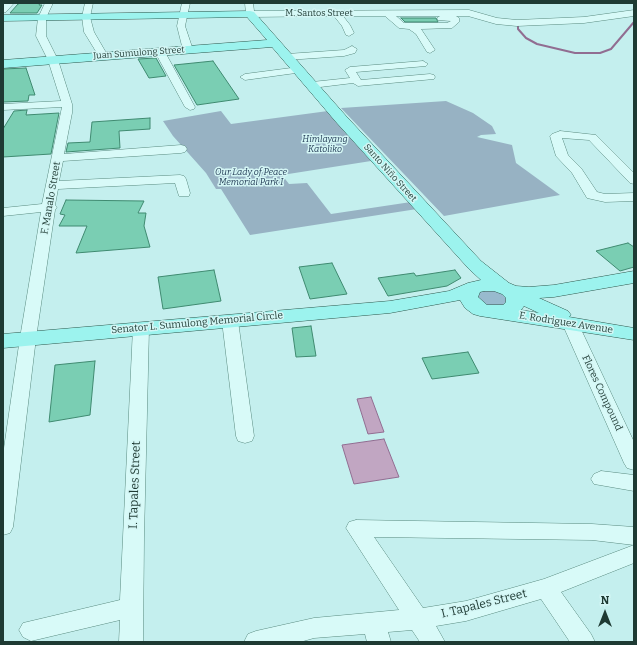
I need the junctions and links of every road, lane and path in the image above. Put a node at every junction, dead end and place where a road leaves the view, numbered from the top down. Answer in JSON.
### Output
{"nodes":[{"id":1,"x":10,"y":3,"type":"edge"},
{"id":2,"x":49,"y":3,"type":"edge"},
{"id":3,"x":88,"y":3,"type":"edge"},
{"id":4,"x":186,"y":3,"type":"edge"},
{"id":5,"x":250,"y":8,"type":"edge"},
{"id":6,"x":3,"y":10,"type":"edge"},
{"id":7,"x":336,"y":13,"type":"junction"},
{"id":8,"x":634,"y":13,"type":"edge"},
{"id":9,"x":184,"y":14,"type":"junction"},
{"id":10,"x":390,"y":16,"type":"junction"},
{"id":11,"x":86,"y":17,"type":"junction"},
{"id":12,"x":3,"y":18,"type":"edge"},
{"id":13,"x":42,"y":18,"type":"junction"},
{"id":14,"x":411,"y":26,"type":"junction"},
{"id":15,"x":349,"y":34,"type":"dead end"},
{"id":16,"x":276,"y":43,"type":"junction"},
{"id":17,"x":352,"y":49,"type":"dead end"},
{"id":18,"x":188,"y":50,"type":"junction"},
{"id":19,"x":430,"y":50,"type":"dead end"},
{"id":20,"x":160,"y":52,"type":"junction"},
{"id":21,"x":103,"y":56,"type":"junction"},
{"id":22,"x":287,"y":57,"type":"junction"},
{"id":23,"x":53,"y":60,"type":"junction"},
{"id":24,"x":3,"y":64,"type":"edge"},
{"id":25,"x":423,"y":64,"type":"dead end"},
{"id":26,"x":299,"y":70,"type":"junction"},
{"id":27,"x":244,"y":77,"type":"dead end"},
{"id":28,"x":430,"y":77,"type":"dead end"},
{"id":29,"x":356,"y":80,"type":"junction"},
{"id":30,"x":312,"y":85,"type":"junction"},
{"id":31,"x":67,"y":104,"type":"junction"},
{"id":32,"x":3,"y":107,"type":"edge"},
{"id":33,"x":190,"y":107,"type":"dead end"},
{"id":34,"x":181,"y":149,"type":"dead end"},
{"id":35,"x":58,"y":158,"type":"junction"},
{"id":36,"x":634,"y":180,"type":"edge"},
{"id":37,"x":52,"y":185,"type":"junction"},
{"id":38,"x":184,"y":192,"type":"dead end"},
{"id":39,"x":634,"y":197,"type":"edge"},
{"id":40,"x":50,"y":207,"type":"junction"},
{"id":41,"x":3,"y":212,"type":"edge"},
{"id":42,"x":476,"y":266,"type":"junction"},
{"id":43,"x":634,"y":277,"type":"edge"},
{"id":44,"x":474,"y":288,"type":"junction"},
{"id":45,"x":507,"y":300,"type":"junction"},
{"id":46,"x":390,"y":307,"type":"junction"},
{"id":47,"x":230,"y":321,"type":"junction"},
{"id":48,"x":570,"y":323,"type":"junction"},
{"id":49,"x":141,"y":328,"type":"junction"},
{"id":50,"x":634,"y":334,"type":"edge"},
{"id":51,"x":28,"y":338,"type":"junction"},
{"id":52,"x":3,"y":340,"type":"edge"},
{"id":53,"x":245,"y":436,"type":"dead end"},
{"id":54,"x":634,"y":463,"type":"edge"},
{"id":55,"x":600,"y":479,"type":"dead end"},
{"id":56,"x":634,"y":483,"type":"edge"},
{"id":57,"x":3,"y":527,"type":"edge"},
{"id":58,"x":634,"y":536,"type":"edge"},
{"id":59,"x":634,"y":554,"type":"edge"},
{"id":60,"x":546,"y":588,"type":"junction"},
{"id":61,"x":132,"y":606,"type":"junction"},
{"id":62,"x":418,"y":619,"type":"junction"},
{"id":63,"x":31,"y":630,"type":"dead end"},
{"id":64,"x":376,"y":632,"type":"edge"},
{"id":65,"x":132,"y":642,"type":"edge"},
{"id":66,"x":256,"y":642,"type":"edge"},
{"id":67,"x":433,"y":642,"type":"edge"},
{"id":68,"x":583,"y":642,"type":"edge"}],
"edges":[{"from":1,"to":6,"type":"street"},
{"from":2,"to":13,"type":"street"},
{"from":3,"to":11,"type":"street"},
{"from":4,"to":9,"type":"street"},
{"from":5,"to":7,"type":"street","name":"M. Santos Street"},
{"from":5,"to":9,"type":"main road","name":"M. Santos Street"},
{"from":5,"to":16,"type":"main road","name":"Santo Niño Street"},
{"from":7,"to":10,"type":"street","name":"M. Santos Street"},
{"from":7,"to":15,"type":"street"},
{"from":8,"to":10,"type":"street","name":"M. Santos Street"},
{"from":9,"to":11,"type":"main road","name":"M. Santos Street"},
{"from":9,"to":18,"type":"street"},
{"from":10,"to":14,"type":"street"},
{"from":10,"to":14,"type":"street"},
{"from":11,"to":13,"type":"main road","name":"M. Santos Street"},
{"from":11,"to":21,"type":"street"},
{"from":12,"to":13,"type":"main road","name":"M. Santos Street"},
{"from":13,"to":23,"type":"street","name":"F. Manalo Street"},
{"from":14,"to":19,"type":"street"},
{"from":16,"to":18,"type":"main road","name":"Juan Sumulong Street"},
{"from":16,"to":22,"type":"main road","name":"Santo Niño Street"},
{"from":17,"to":22,"type":"street"},
{"from":18,"to":20,"type":"main road","name":"Juan Sumulong Street"},
{"from":20,"to":21,"type":"main road","name":"Juan Sumulong Street"},
{"from":20,"to":33,"type":"street"},
{"from":21,"to":23,"type":"main road","name":"Juan Sumulong Street"},
{"from":22,"to":26,"type":"main road","name":"Santo Niño Street"},
{"from":23,"to":24,"type":"main road","name":"Juan Sumulong Street"},
{"from":23,"to":31,"type":"street","name":"F. Manalo Street"},
{"from":25,"to":29,"type":"street"},
{"from":26,"to":27,"type":"street"},
{"from":26,"to":30,"type":"main road","name":"Santo Niño Street"},
{"from":28,"to":29,"type":"street"},
{"from":29,"to":30,"type":"street"},
{"from":30,"to":42,"type":"main road","name":"Santo Niño Street"},
{"from":31,"to":32,"type":"street"},
{"from":31,"to":35,"type":"street","name":"F. Manalo Street"},
{"from":34,"to":35,"type":"street"},
{"from":35,"to":37,"type":"street","name":"F. Manalo Street"},
{"from":36,"to":39,"type":"street"},
{"from":37,"to":38,"type":"street"},
{"from":37,"to":40,"type":"street","name":"F. Manalo Street"},
{"from":40,"to":41,"type":"street"},
{"from":40,"to":51,"type":"street","name":"F. Manalo Street"},
{"from":42,"to":44,"type":"main road"},
{"from":42,"to":45,"type":"main road","name":"Santo Niño Street"},
{"from":43,"to":45,"type":"main road","name":"Senator L. Sumulong Memorial Circle"},
{"from":44,"to":45,"type":"main road","name":"Senator L. Sumulong Memorial Circle"},
{"from":44,"to":45,"type":"main road"},
{"from":44,"to":46,"type":"main road","name":"Senator L. Sumulong Memorial Circle"},
{"from":45,"to":46,"type":"main road","name":"Senator L. Sumulong Memorial Circle"},
{"from":45,"to":48,"type":"main road","name":"E. Rodriguez Avenue"},
{"from":45,"to":50,"type":"main road","name":"E. Rodriguez Avenue"},
{"from":46,"to":47,"type":"main road","name":"Senator L. Sumulong Memorial Circle"},
{"from":47,"to":49,"type":"main road","name":"Senator L. Sumulong Memorial Circle"},
{"from":47,"to":53,"type":"street"},
{"from":48,"to":50,"type":"main road","name":"E. Rodriguez Avenue"},
{"from":48,"to":54,"type":"street","name":"Flores Compound"},
{"from":49,"to":51,"type":"main road","name":"Senator L. Sumulong Memorial Circle"},
{"from":49,"to":61,"type":"street","name":"I. Tapales Street"},
{"from":51,"to":52,"type":"main road","name":"Senator L. Sumulong Memorial Circle"},
{"from":51,"to":57,"type":"street","name":"F. Manalo Street"},
{"from":55,"to":56,"type":"street"},
{"from":58,"to":62,"type":"street"},
{"from":59,"to":60,"type":"street","name":"I. Tapales Street"},
{"from":60,"to":62,"type":"street","name":"I. Tapales Street"},
{"from":60,"to":68,"type":"street"},
{"from":61,"to":63,"type":"street"},
{"from":61,"to":65,"type":"street","name":"I. Tapales Street"},
{"from":62,"to":64,"type":"street","name":"I. Tapales Street"},
{"from":62,"to":67,"type":"street"},
{"from":64,"to":66,"type":"street","name":"I. Tapales Street"}]}
